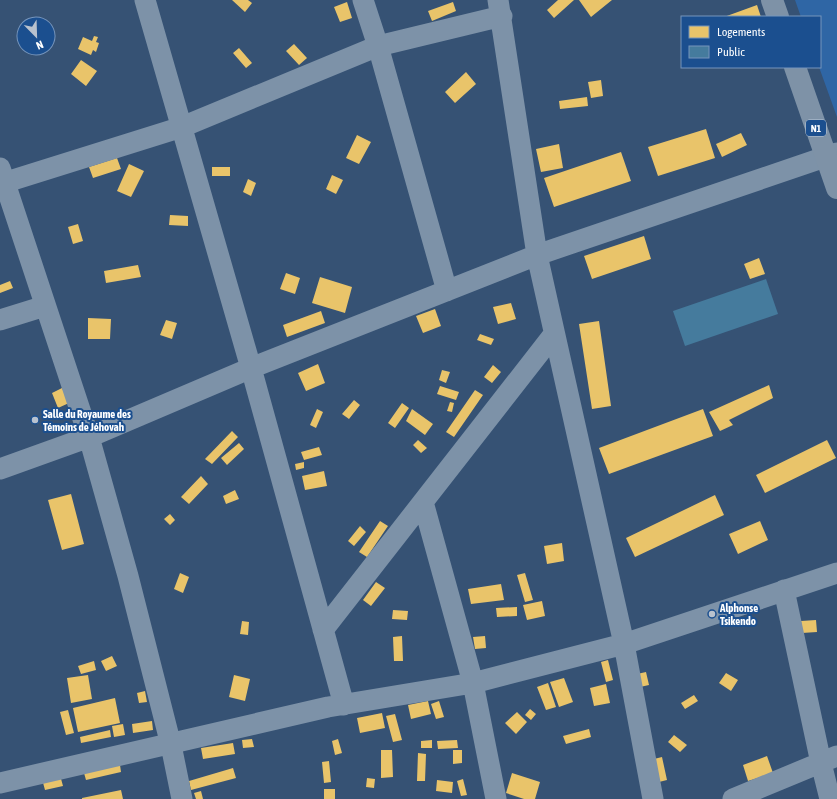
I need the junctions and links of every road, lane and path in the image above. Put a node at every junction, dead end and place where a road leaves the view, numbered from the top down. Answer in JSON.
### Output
{"nodes":[{"id":1,"x":145,"y":0,"type":"edge"},
{"id":2,"x":363,"y":0,"type":"edge"},
{"id":3,"x":772,"y":0,"type":"edge"},
{"id":4,"x":500,"y":8,"type":"edge"},
{"id":5,"x":778,"y":16,"type":"edge"},
{"id":6,"x":378,"y":46,"type":"junction"},
{"id":7,"x":795,"y":68,"type":"edge"},
{"id":8,"x":182,"y":127,"type":"junction"},
{"id":9,"x":831,"y":155,"type":"edge"},
{"id":10,"x":1,"y":178,"type":"edge"},
{"id":11,"x":837,"y":188,"type":"edge"},
{"id":12,"x":537,"y":255,"type":"junction"},
{"id":13,"x":447,"y":291,"type":"junction"},
{"id":14,"x":45,"y":306,"type":"junction"},
{"id":15,"x":0,"y":320,"type":"edge"},
{"id":16,"x":554,"y":334,"type":"junction"},
{"id":17,"x":251,"y":368,"type":"junction"},
{"id":18,"x":89,"y":437,"type":"junction"},
{"id":19,"x":0,"y":468,"type":"edge"},
{"id":20,"x":423,"y":502,"type":"junction"},
{"id":21,"x":837,"y":573,"type":"edge"},
{"id":22,"x":784,"y":590,"type":"junction"},
{"id":23,"x":323,"y":630,"type":"junction"},
{"id":24,"x":624,"y":644,"type":"junction"},
{"id":25,"x":473,"y":683,"type":"junction"},
{"id":26,"x":344,"y":705,"type":"junction"},
{"id":27,"x":171,"y":745,"type":"junction"},
{"id":28,"x":829,"y":759,"type":"edge"},
{"id":29,"x":0,"y":783,"type":"edge"},
{"id":30,"x":182,"y":799,"type":"edge"},
{"id":31,"x":496,"y":799,"type":"edge"},
{"id":32,"x":653,"y":799,"type":"edge"},
{"id":33,"x":733,"y":799,"type":"edge"},
{"id":34,"x":830,"y":799,"type":"edge"}],
"edges":[{"from":1,"to":8,"type":"street"},
{"from":2,"to":6,"type":"street"},
{"from":3,"to":5,"type":"highway"},
{"from":4,"to":6,"type":"street"},
{"from":4,"to":12,"type":"street"},
{"from":6,"to":8,"type":"street"},
{"from":6,"to":13,"type":"street"},
{"from":7,"to":9,"type":"highway","number":"N1"},
{"from":8,"to":10,"type":"street"},
{"from":8,"to":17,"type":"street"},
{"from":9,"to":11,"type":"highway","number":"N1"},
{"from":9,"to":12,"type":"street"},
{"from":10,"to":14,"type":"street"},
{"from":12,"to":13,"type":"street"},
{"from":12,"to":16,"type":"street"},
{"from":13,"to":17,"type":"street"},
{"from":14,"to":15,"type":"street"},
{"from":14,"to":18,"type":"street"},
{"from":16,"to":20,"type":"street"},
{"from":16,"to":24,"type":"street"},
{"from":17,"to":18,"type":"street"},
{"from":17,"to":23,"type":"street"},
{"from":18,"to":19,"type":"street"},
{"from":18,"to":27,"type":"street"},
{"from":20,"to":23,"type":"street"},
{"from":20,"to":25,"type":"street"},
{"from":21,"to":22,"type":"street"},
{"from":22,"to":24,"type":"street"},
{"from":22,"to":28,"type":"street"},
{"from":23,"to":26,"type":"street"},
{"from":24,"to":25,"type":"street"},
{"from":24,"to":32,"type":"street"},
{"from":25,"to":26,"type":"street"},
{"from":25,"to":31,"type":"street"},
{"from":26,"to":27,"type":"street"},
{"from":27,"to":29,"type":"street"},
{"from":27,"to":30,"type":"street"},
{"from":28,"to":33,"type":"street"},
{"from":28,"to":34,"type":"street"}]}
